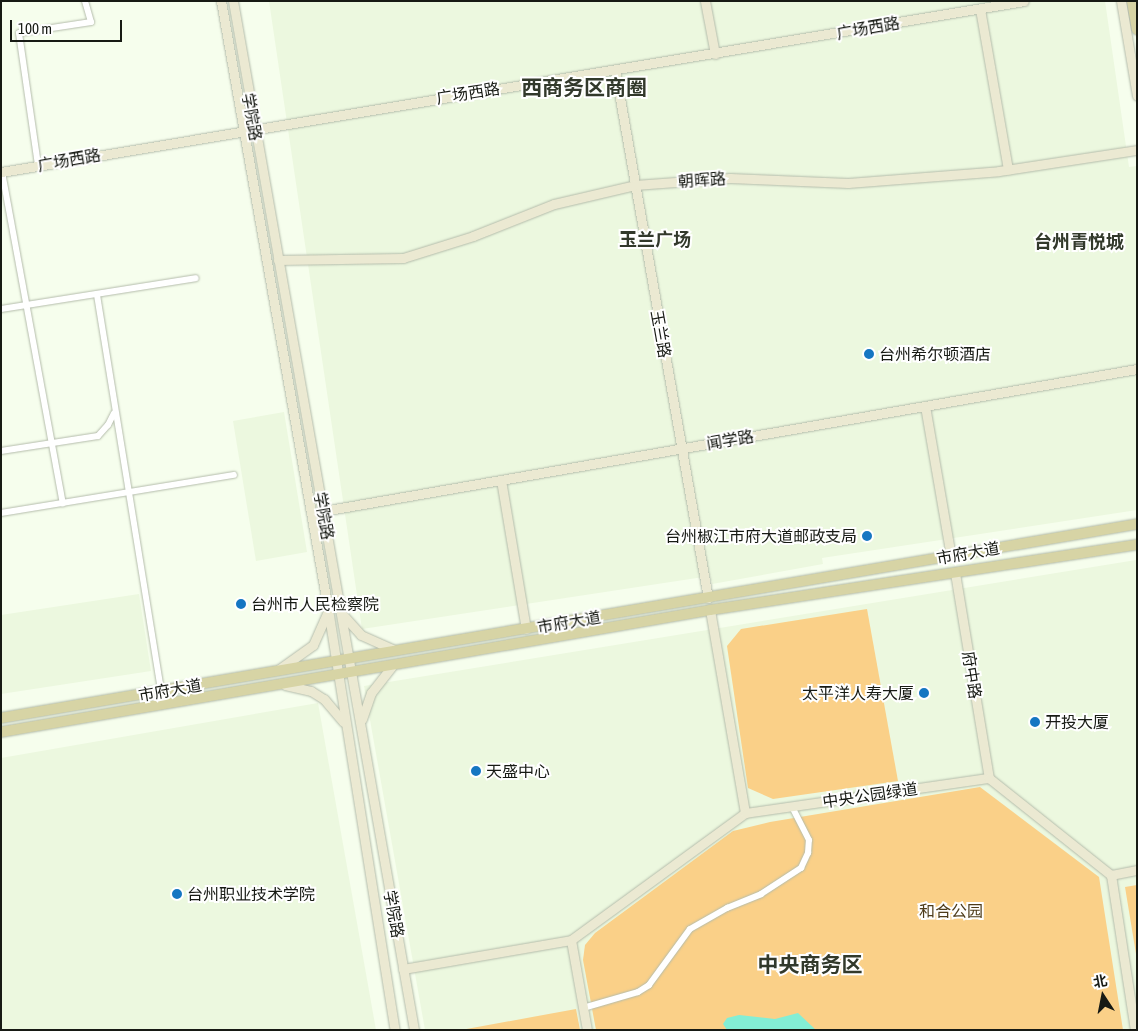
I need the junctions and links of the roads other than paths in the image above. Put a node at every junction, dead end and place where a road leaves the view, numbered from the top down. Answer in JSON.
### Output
{"nodes":[{"id":1,"x":85,"y":1,"type":"edge"},
{"id":2,"x":221,"y":1,"type":"edge"},
{"id":3,"x":233,"y":1,"type":"edge"},
{"id":4,"x":705,"y":1,"type":"edge"},
{"id":5,"x":1024,"y":1,"type":"edge"},
{"id":6,"x":1121,"y":1,"type":"edge"},
{"id":7,"x":1132,"y":1,"type":"edge"},
{"id":8,"x":980,"y":9,"type":"junction"},
{"id":9,"x":1137,"y":30,"type":"edge"},
{"id":10,"x":715,"y":54,"type":"junction"},
{"id":11,"x":615,"y":70,"type":"junction"},
{"id":12,"x":1137,"y":96,"type":"edge"},
{"id":13,"x":254,"y":128,"type":"junction"},
{"id":14,"x":243,"y":129,"type":"junction"},
{"id":15,"x":1137,"y":150,"type":"edge"},
{"id":16,"x":38,"y":165,"type":"junction"},
{"id":17,"x":1008,"y":170,"type":"junction"},
{"id":18,"x":1,"y":172,"type":"edge"},
{"id":19,"x":635,"y":185,"type":"junction"},
{"id":20,"x":278,"y":260,"type":"junction"},
{"id":21,"x":196,"y":278,"type":"dead end"},
{"id":22,"x":97,"y":295,"type":"junction"},
{"id":23,"x":25,"y":305,"type":"junction"},
{"id":24,"x":1,"y":309,"type":"edge"},
{"id":25,"x":1137,"y":369,"type":"edge"},
{"id":26,"x":925,"y":406,"type":"junction"},
{"id":27,"x":114,"y":412,"type":"junction"},
{"id":28,"x":50,"y":444,"type":"junction"},
{"id":29,"x":682,"y":449,"type":"junction"},
{"id":30,"x":1,"y":451,"type":"edge"},
{"id":31,"x":234,"y":475,"type":"dead end"},
{"id":32,"x":501,"y":480,"type":"junction"},
{"id":33,"x":128,"y":493,"type":"junction"},
{"id":34,"x":63,"y":503,"type":"junction"},
{"id":35,"x":323,"y":511,"type":"junction"},
{"id":36,"x":1,"y":513,"type":"edge"},
{"id":37,"x":1137,"y":516,"type":"edge"},
{"id":38,"x":1137,"y":524,"type":"edge"},
{"id":39,"x":1123,"y":526,"type":"junction"},
{"id":40,"x":1137,"y":545,"type":"edge"},
{"id":41,"x":1119,"y":548,"type":"junction"},
{"id":42,"x":1137,"y":552,"type":"edge"},
{"id":43,"x":951,"y":556,"type":"junction"},
{"id":44,"x":955,"y":573,"type":"junction"},
{"id":45,"x":708,"y":598,"type":"junction"},
{"id":46,"x":328,"y":609,"type":"junction"},
{"id":47,"x":710,"y":610,"type":"junction"},
{"id":48,"x":341,"y":613,"type":"junction"},
{"id":49,"x":526,"y":629,"type":"junction"},
{"id":50,"x":400,"y":651,"type":"junction"},
{"id":51,"x":350,"y":660,"type":"junction"},
{"id":52,"x":336,"y":662,"type":"junction"},
{"id":53,"x":391,"y":666,"type":"junction"},
{"id":54,"x":274,"y":672,"type":"junction"},
{"id":55,"x":353,"y":673,"type":"junction"},
{"id":56,"x":338,"y":675,"type":"junction"},
{"id":57,"x":285,"y":685,"type":"junction"},
{"id":58,"x":161,"y":691,"type":"junction"},
{"id":59,"x":1,"y":718,"type":"edge"},
{"id":60,"x":361,"y":722,"type":"junction"},
{"id":61,"x":1,"y":732,"type":"edge"},
{"id":62,"x":348,"y":734,"type":"junction"},
{"id":63,"x":989,"y":778,"type":"junction"},
{"id":64,"x":792,"y":806,"type":"junction"},
{"id":65,"x":745,"y":813,"type":"junction"},
{"id":66,"x":1137,"y":870,"type":"edge"},
{"id":67,"x":1112,"y":875,"type":"junction"},
{"id":68,"x":571,"y":940,"type":"junction"},
{"id":69,"x":404,"y":969,"type":"junction"},
{"id":70,"x":583,"y":1008,"type":"junction"},
{"id":71,"x":1134,"y":1029,"type":"edge"},
{"id":72,"x":395,"y":1030,"type":"edge"},
{"id":73,"x":414,"y":1030,"type":"edge"},
{"id":74,"x":587,"y":1030,"type":"edge"}],
"edges":[{"from":1,"to":16,"type":"street"},
{"from":2,"to":14,"type":"street","name":"学院路"},
{"from":3,"to":13,"type":"street","name":"学院路"},
{"from":4,"to":10,"type":"street"},
{"from":5,"to":8,"type":"street","name":"广场西路"},
{"from":6,"to":12,"type":"street"},
{"from":7,"to":9,"type":"main road"},
{"from":8,"to":10,"type":"street","name":"广场西路"},
{"from":8,"to":17,"type":"street"},
{"from":10,"to":11,"type":"street","name":"广场西路"},
{"from":11,"to":13,"type":"street","name":"广场西路"},
{"from":11,"to":19,"type":"street","name":"玉兰路"},
{"from":13,"to":14,"type":"street","name":"广场西路"},
{"from":13,"to":20,"type":"street","name":"学院路"},
{"from":14,"to":16,"type":"street","name":"广场西路"},
{"from":14,"to":46,"type":"street","name":"学院路"},
{"from":15,"to":17,"type":"street","name":"朝晖路"},
{"from":16,"to":18,"type":"street","name":"广场西路"},
{"from":17,"to":19,"type":"street","name":"朝晖路"},
{"from":18,"to":23,"type":"street"},
{"from":19,"to":20,"type":"street","name":"朝晖路"},
{"from":19,"to":29,"type":"street","name":"玉兰路"},
{"from":20,"to":35,"type":"street","name":"学院路"},
{"from":21,"to":22,"type":"street"},
{"from":22,"to":23,"type":"street"},
{"from":22,"to":27,"type":"street"},
{"from":23,"to":24,"type":"street"},
{"from":23,"to":28,"type":"street"},
{"from":25,"to":26,"type":"street","name":"闻学路"},
{"from":26,"to":29,"type":"street","name":"闻学路"},
{"from":26,"to":43,"type":"street"},
{"from":27,"to":28,"type":"street"},
{"from":27,"to":33,"type":"street"},
{"from":28,"to":30,"type":"street"},
{"from":28,"to":34,"type":"street"},
{"from":29,"to":32,"type":"street","name":"闻学路"},
{"from":29,"to":45,"type":"street","name":"玉兰路"},
{"from":31,"to":33,"type":"street"},
{"from":32,"to":35,"type":"street","name":"闻学路"},
{"from":32,"to":49,"type":"street"},
{"from":33,"to":34,"type":"street"},
{"from":33,"to":58,"type":"street"},
{"from":34,"to":36,"type":"street"},
{"from":35,"to":48,"type":"street","name":"学院路"},
{"from":37,"to":39,"type":"main road"},
{"from":38,"to":39,"type":"main road","name":"市府大道"},
{"from":39,"to":43,"type":"main road","name":"市府大道"},
{"from":40,"to":41,"type":"main road","name":"市府大道"},
{"from":41,"to":42,"type":"main road"},
{"from":41,"to":44,"type":"main road","name":"市府大道"},
{"from":43,"to":45,"type":"main road","name":"市府大道"},
{"from":44,"to":47,"type":"main road","name":"市府大道"},
{"from":44,"to":63,"type":"street","name":"府中路"},
{"from":45,"to":49,"type":"main road","name":"市府大道"},
{"from":46,"to":52,"type":"street","name":"学院路"},
{"from":46,"to":54,"type":"street"},
{"from":47,"to":53,"type":"main road","name":"市府大道"},
{"from":47,"to":65,"type":"street"},
{"from":48,"to":50,"type":"street"},
{"from":48,"to":51,"type":"street","name":"学院路"},
{"from":49,"to":50,"type":"main road","name":"市府大道"},
{"from":50,"to":51,"type":"main road","name":"市府大道"},
{"from":51,"to":52,"type":"main road","name":"市府大道"},
{"from":51,"to":55,"type":"street","name":"学院路"},
{"from":52,"to":54,"type":"main road","name":"市府大道"},
{"from":52,"to":56,"type":"street","name":"学院路"},
{"from":53,"to":55,"type":"main road","name":"市府大道"},
{"from":53,"to":60,"type":"street"},
{"from":54,"to":58,"type":"main road","name":"市府大道"},
{"from":55,"to":56,"type":"main road","name":"市府大道"},
{"from":55,"to":60,"type":"street","name":"学院路"},
{"from":56,"to":57,"type":"main road","name":"市府大道"},
{"from":56,"to":62,"type":"street","name":"学院路"},
{"from":57,"to":61,"type":"main road","name":"市府大道"},
{"from":57,"to":62,"type":"street"},
{"from":58,"to":59,"type":"main road","name":"市府大道"},
{"from":60,"to":69,"type":"street","name":"学院路"},
{"from":62,"to":72,"type":"street","name":"学院路"},
{"from":63,"to":64,"type":"street","name":"中央公园绿道"},
{"from":63,"to":67,"type":"street"},
{"from":64,"to":65,"type":"street","name":"中央公园绿道"},
{"from":64,"to":70,"type":"street"},
{"from":65,"to":68,"type":"street","name":"中央公园绿道"},
{"from":66,"to":67,"type":"street"},
{"from":67,"to":71,"type":"street"},
{"from":68,"to":69,"type":"street"},
{"from":68,"to":70,"type":"street"},
{"from":69,"to":73,"type":"street","name":"学院路"},
{"from":70,"to":74,"type":"street"}]}
